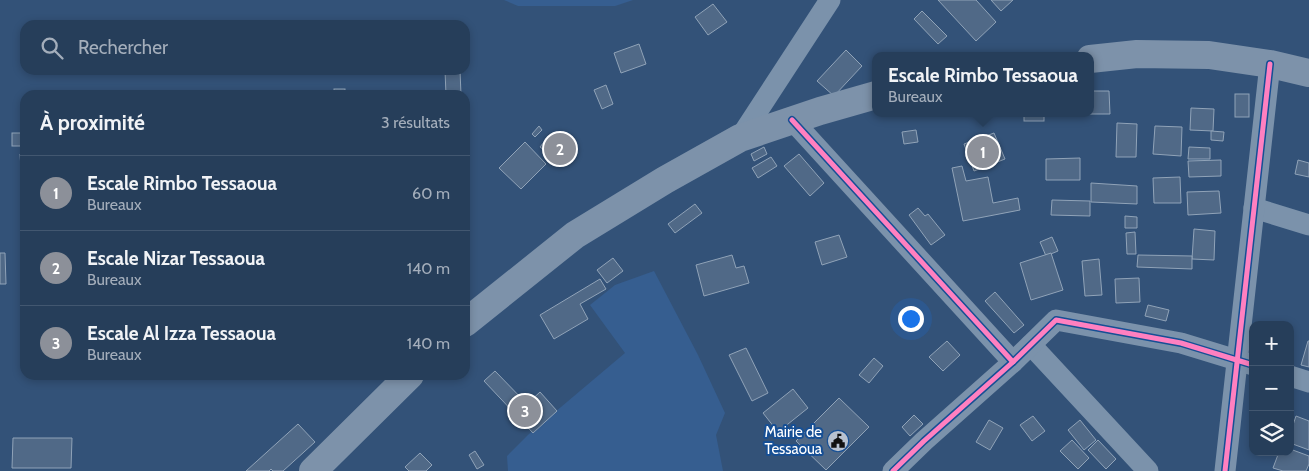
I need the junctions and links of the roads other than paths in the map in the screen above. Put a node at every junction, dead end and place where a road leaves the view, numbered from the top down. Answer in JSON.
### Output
{"nodes":[{"id":1,"x":830,"y":0,"type":"edge"},
{"id":2,"x":1094,"y":59,"type":"edge"},
{"id":3,"x":1270,"y":64,"type":"junction"},
{"id":4,"x":1309,"y":73,"type":"edge"},
{"id":5,"x":872,"y":96,"type":"edge"},
{"id":6,"x":792,"y":120,"type":"junction"},
{"id":7,"x":740,"y":138,"type":"junction"},
{"id":8,"x":1254,"y":208,"type":"junction"},
{"id":9,"x":1309,"y":226,"type":"edge"},
{"id":10,"x":470,"y":318,"type":"edge"},
{"id":11,"x":1031,"y":345,"type":"junction"},
{"id":12,"x":1013,"y":362,"type":"junction"},
{"id":13,"x":1245,"y":362,"type":"edge"},
{"id":14,"x":1294,"y":377,"type":"edge"},
{"id":15,"x":405,"y":380,"type":"edge"},
{"id":16,"x":1309,"y":382,"type":"edge"},
{"id":17,"x":313,"y":471,"type":"edge"},
{"id":18,"x":893,"y":471,"type":"edge"},
{"id":19,"x":1148,"y":471,"type":"edge"},
{"id":20,"x":1225,"y":471,"type":"edge"}],
"edges":[{"from":1,"to":7,"type":"street"},
{"from":2,"to":3,"type":"highway"},
{"from":3,"to":4,"type":"highway"},
{"from":3,"to":8,"type":"street"},
{"from":5,"to":6,"type":"highway"},
{"from":6,"to":7,"type":"highway"},
{"from":6,"to":12,"type":"street"},
{"from":7,"to":10,"type":"highway"},
{"from":8,"to":9,"type":"street"},
{"from":8,"to":13,"type":"street"},
{"from":11,"to":12,"type":"street"},
{"from":11,"to":13,"type":"street"},
{"from":11,"to":19,"type":"street"},
{"from":12,"to":18,"type":"street"},
{"from":13,"to":20,"type":"street"},
{"from":14,"to":16,"type":"street"},
{"from":15,"to":17,"type":"highway"}]}
